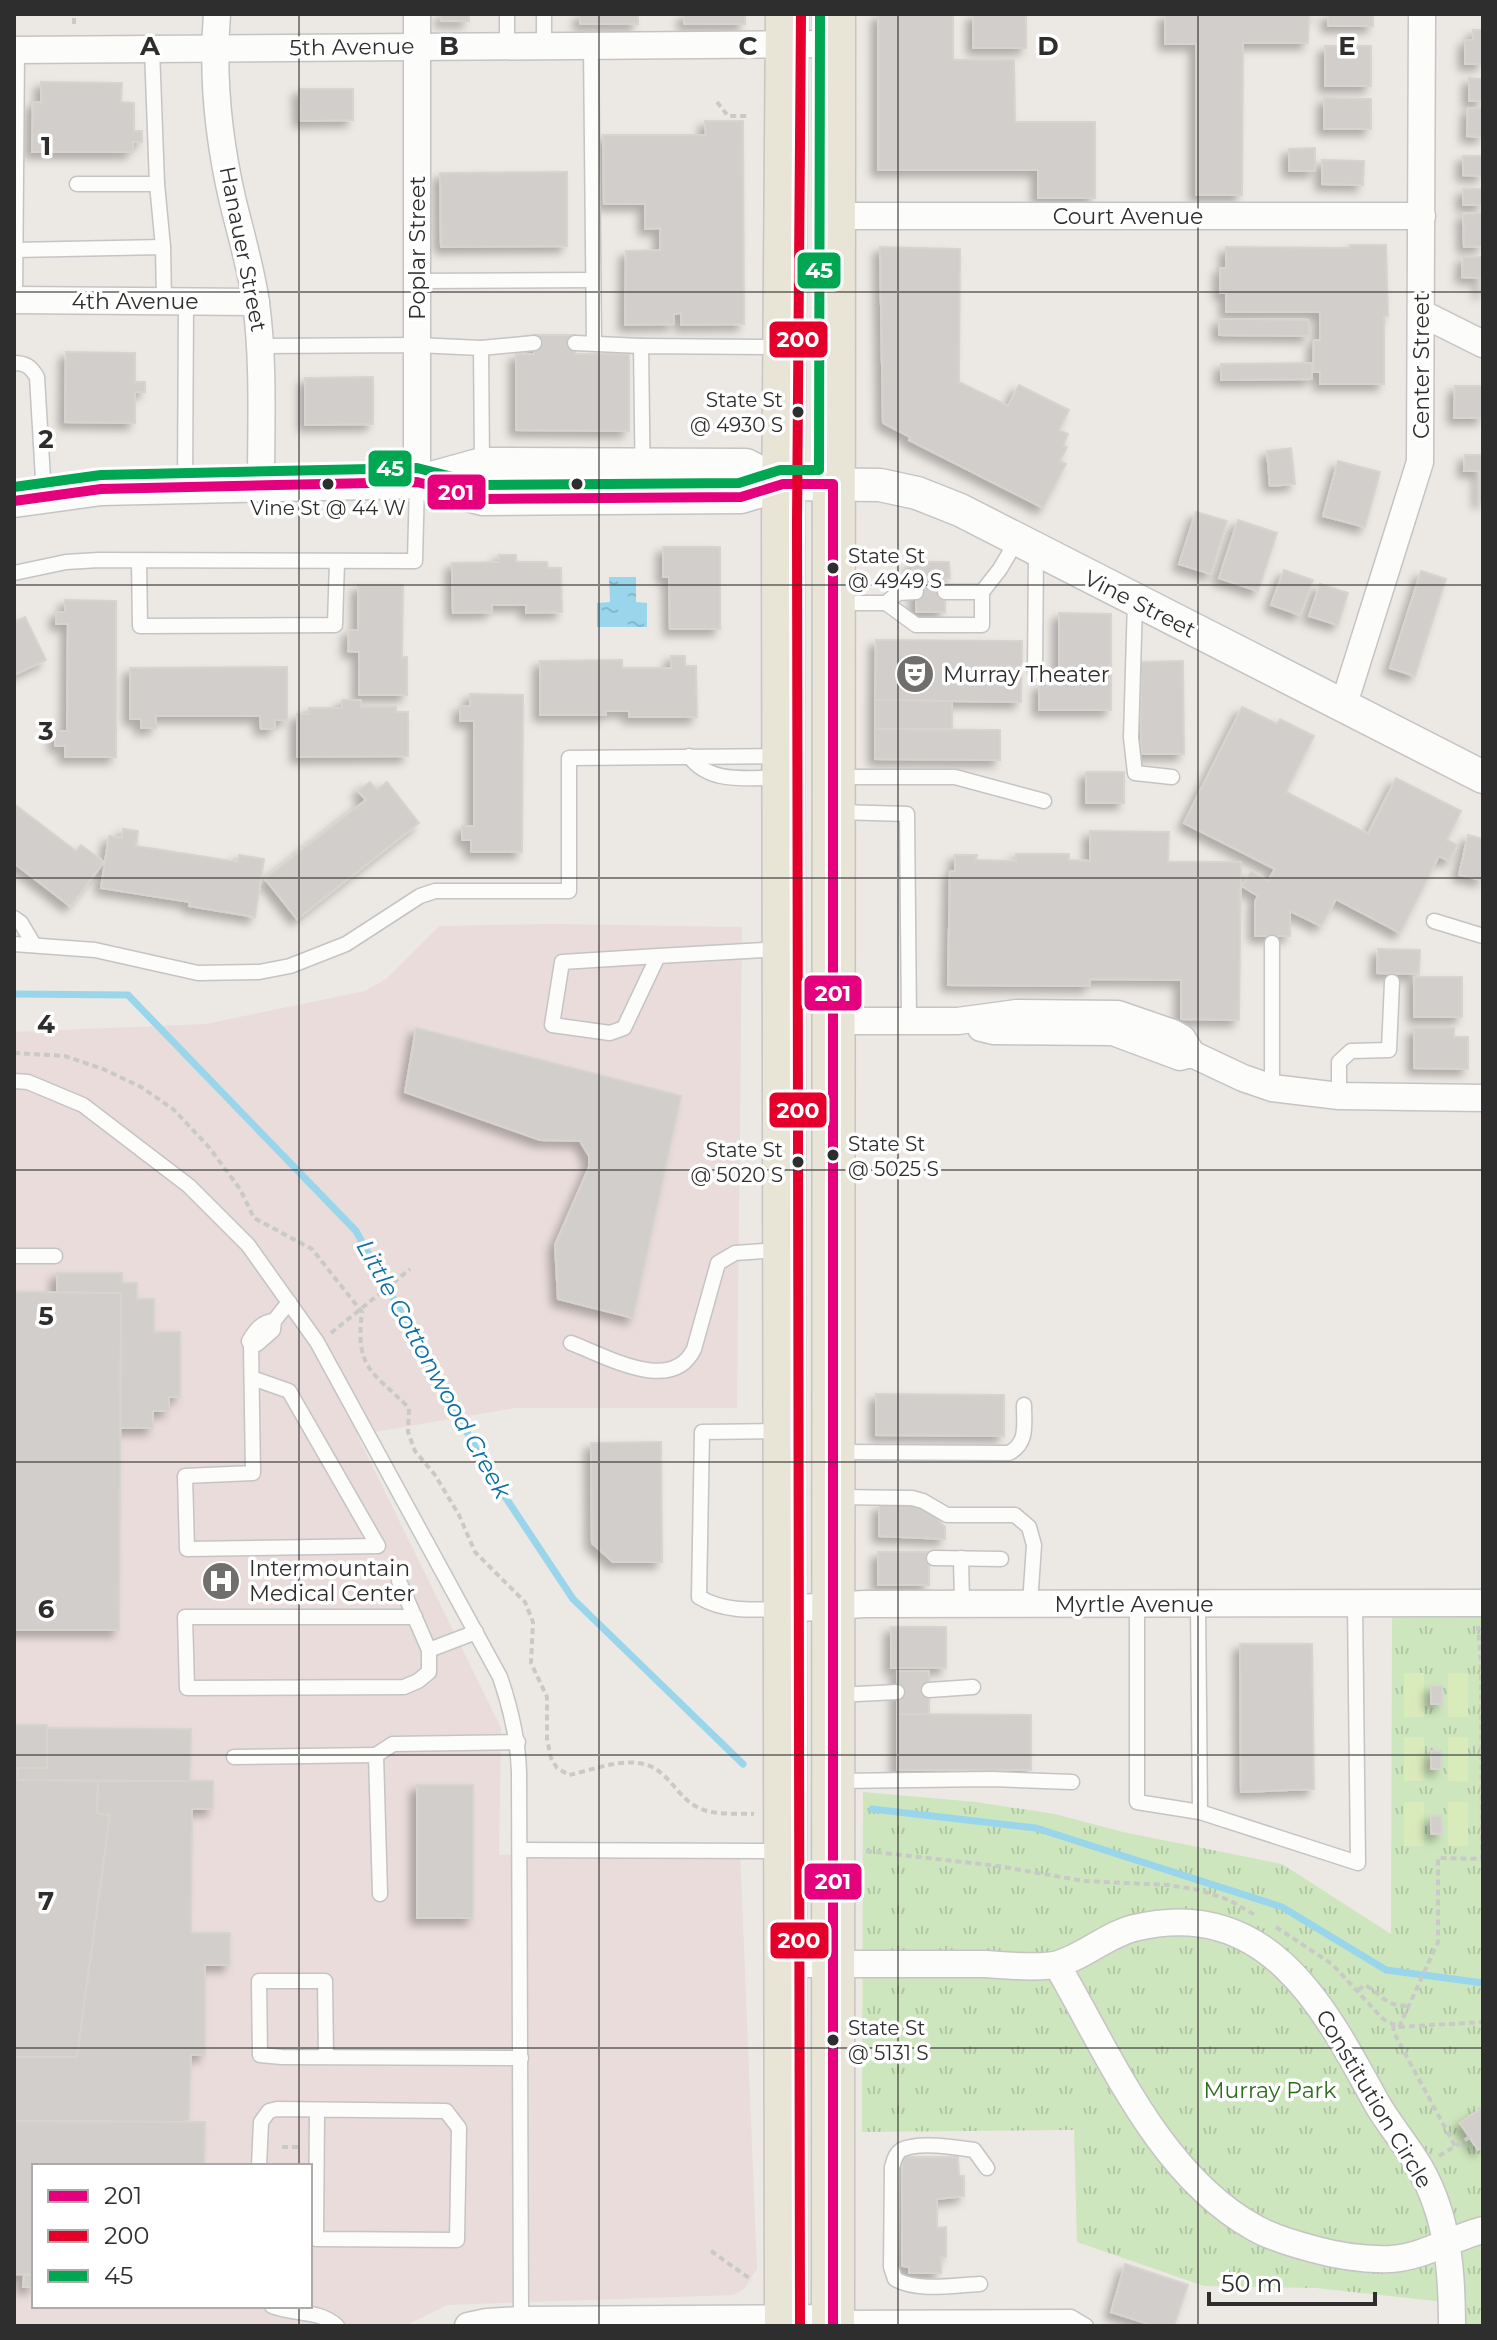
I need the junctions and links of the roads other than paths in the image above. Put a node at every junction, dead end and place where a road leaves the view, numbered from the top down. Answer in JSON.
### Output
{"nodes":[{"id":1,"x":217,"y":14,"type":"edge"},
{"id":2,"x":417,"y":14,"type":"edge"},
{"id":3,"x":507,"y":14,"type":"edge"},
{"id":4,"x":544,"y":14,"type":"edge"},
{"id":5,"x":1422,"y":14,"type":"edge"},
{"id":6,"x":787,"y":29,"type":"edge"},
{"id":7,"x":834,"y":29,"type":"edge"},
{"id":8,"x":507,"y":45,"type":"junction"},
{"id":9,"x":544,"y":45,"type":"junction"},
{"id":10,"x":591,"y":45,"type":"junction"},
{"id":11,"x":417,"y":46,"type":"junction"},
{"id":12,"x":152,"y":49,"type":"junction"},
{"id":13,"x":216,"y":49,"type":"junction"},
{"id":14,"x":16,"y":50,"type":"edge"},
{"id":15,"x":77,"y":184,"type":"dead end"},
{"id":16,"x":157,"y":184,"type":"junction"},
{"id":17,"x":834,"y":216,"type":"junction"},
{"id":18,"x":1422,"y":216,"type":"junction"},
{"id":19,"x":163,"y":247,"type":"junction"},
{"id":20,"x":15,"y":250,"type":"edge"},
{"id":21,"x":593,"y":280,"type":"junction"},
{"id":22,"x":417,"y":281,"type":"junction"},
{"id":23,"x":14,"y":300,"type":"edge"},
{"id":24,"x":175,"y":302,"type":"junction"},
{"id":25,"x":256,"y":302,"type":"junction"},
{"id":26,"x":1421,"y":313,"type":"junction"},
{"id":27,"x":534,"y":343,"type":"dead end"},
{"id":28,"x":575,"y":343,"type":"dead end"},
{"id":29,"x":594,"y":343,"type":"junction"},
{"id":30,"x":1483,"y":344,"type":"edge"},
{"id":31,"x":417,"y":345,"type":"junction"},
{"id":32,"x":261,"y":346,"type":"junction"},
{"id":33,"x":641,"y":346,"type":"junction"},
{"id":34,"x":785,"y":347,"type":"junction"},
{"id":35,"x":481,"y":348,"type":"junction"},
{"id":36,"x":14,"y":363,"type":"edge"},
{"id":37,"x":482,"y":464,"type":"junction"},
{"id":38,"x":643,"y":465,"type":"junction"},
{"id":39,"x":417,"y":482,"type":"junction"},
{"id":40,"x":783,"y":484,"type":"junction"},
{"id":41,"x":833,"y":484,"type":"junction"},
{"id":42,"x":261,"y":485,"type":"junction"},
{"id":43,"x":185,"y":487,"type":"junction"},
{"id":44,"x":29,"y":498,"type":"edge"},
{"id":45,"x":643,"y":498,"type":"junction"},
{"id":46,"x":1026,"y":545,"type":"junction"},
{"id":47,"x":139,"y":561,"type":"junction"},
{"id":48,"x":337,"y":561,"type":"junction"},
{"id":49,"x":14,"y":573,"type":"edge"},
{"id":50,"x":916,"y":592,"type":"dead end"},
{"id":51,"x":945,"y":592,"type":"dead end"},
{"id":52,"x":982,"y":592,"type":"junction"},
{"id":53,"x":1135,"y":601,"type":"junction"},
{"id":54,"x":833,"y":603,"type":"junction"},
{"id":55,"x":886,"y":603,"type":"junction"},
{"id":56,"x":1035,"y":672,"type":"dead end"},
{"id":57,"x":1343,"y":707,"type":"junction"},
{"id":58,"x":689,"y":756,"type":"junction"},
{"id":59,"x":784,"y":767,"type":"junction"},
{"id":60,"x":1172,"y":777,"type":"dead end"},
{"id":61,"x":1483,"y":777,"type":"edge"},
{"id":62,"x":832,"y":794,"type":"junction"},
{"id":63,"x":1044,"y":801,"type":"dead end"},
{"id":64,"x":14,"y":918,"type":"edge"},
{"id":65,"x":1434,"y":921,"type":"dead end"},
{"id":66,"x":1483,"y":936,"type":"edge"},
{"id":67,"x":1272,"y":943,"type":"dead end"},
{"id":68,"x":14,"y":944,"type":"edge"},
{"id":69,"x":34,"y":945,"type":"junction"},
{"id":70,"x":785,"y":949,"type":"junction"},
{"id":71,"x":658,"y":956,"type":"junction"},
{"id":72,"x":1392,"y":982,"type":"dead end"},
{"id":73,"x":832,"y":1021,"type":"junction"},
{"id":74,"x":909,"y":1021,"type":"junction"},
{"id":75,"x":14,"y":1081,"type":"edge"},
{"id":76,"x":1272,"y":1088,"type":"junction"},
{"id":77,"x":1339,"y":1096,"type":"junction"},
{"id":78,"x":1483,"y":1098,"type":"edge"},
{"id":79,"x":785,"y":1249,"type":"junction"},
{"id":80,"x":14,"y":1256,"type":"edge"},
{"id":81,"x":55,"y":1256,"type":"dead end"},
{"id":82,"x":289,"y":1302,"type":"junction"},
{"id":83,"x":571,"y":1343,"type":"dead end"},
{"id":84,"x":252,"y":1378,"type":"junction"},
{"id":85,"x":1024,"y":1405,"type":"dead end"},
{"id":86,"x":785,"y":1431,"type":"junction"},
{"id":87,"x":832,"y":1452,"type":"junction"},
{"id":88,"x":833,"y":1497,"type":"junction"},
{"id":89,"x":934,"y":1558,"type":"dead end"},
{"id":90,"x":961,"y":1558,"type":"junction"},
{"id":91,"x":1001,"y":1559,"type":"dead end"},
{"id":92,"x":399,"y":1581,"type":"dead end"},
{"id":93,"x":1480,"y":1603,"type":"edge"},
{"id":94,"x":962,"y":1604,"type":"junction"},
{"id":95,"x":1030,"y":1604,"type":"junction"},
{"id":96,"x":1137,"y":1604,"type":"junction"},
{"id":97,"x":1198,"y":1604,"type":"junction"},
{"id":98,"x":1355,"y":1604,"type":"junction"},
{"id":99,"x":832,"y":1606,"type":"junction"},
{"id":100,"x":785,"y":1609,"type":"junction"},
{"id":101,"x":415,"y":1617,"type":"junction"},
{"id":102,"x":476,"y":1632,"type":"junction"},
{"id":103,"x":429,"y":1650,"type":"junction"},
{"id":104,"x":973,"y":1687,"type":"dead end"},
{"id":105,"x":929,"y":1690,"type":"dead end"},
{"id":106,"x":897,"y":1692,"type":"dead end"},
{"id":107,"x":833,"y":1695,"type":"junction"},
{"id":108,"x":518,"y":1742,"type":"junction"},
{"id":109,"x":376,"y":1755,"type":"junction"},
{"id":110,"x":234,"y":1757,"type":"dead end"},
{"id":111,"x":832,"y":1781,"type":"junction"},
{"id":112,"x":1072,"y":1782,"type":"dead end"},
{"id":113,"x":1200,"y":1812,"type":"junction"},
{"id":114,"x":521,"y":1850,"type":"junction"},
{"id":115,"x":785,"y":1851,"type":"junction"},
{"id":116,"x":380,"y":1894,"type":"dead end"},
{"id":117,"x":785,"y":1964,"type":"junction"},
{"id":118,"x":832,"y":1964,"type":"junction"},
{"id":119,"x":1057,"y":1965,"type":"junction"},
{"id":120,"x":326,"y":2057,"type":"junction"},
{"id":121,"x":521,"y":2058,"type":"junction"},
{"id":122,"x":317,"y":2110,"type":"junction"},
{"id":123,"x":259,"y":2164,"type":"edge"},
{"id":124,"x":987,"y":2168,"type":"dead end"},
{"id":125,"x":1483,"y":2230,"type":"edge"},
{"id":126,"x":1448,"y":2244,"type":"junction"},
{"id":127,"x":980,"y":2284,"type":"dead end"},
{"id":128,"x":277,"y":2308,"type":"edge"},
{"id":129,"x":521,"y":2320,"type":"junction"},
{"id":130,"x":786,"y":2322,"type":"edge"},
{"id":131,"x":833,"y":2322,"type":"edge"},
{"id":132,"x":337,"y":2326,"type":"edge"},
{"id":133,"x":468,"y":2326,"type":"edge"},
{"id":134,"x":1086,"y":2326,"type":"edge"},
{"id":135,"x":1452,"y":2326,"type":"edge"}],
"edges":[{"from":1,"to":13,"type":"street","name":"Hanauer Street"},
{"from":2,"to":11,"type":"street","name":"Poplar Street"},
{"from":3,"to":8,"type":"lane"},
{"from":4,"to":9,"type":"lane"},
{"from":5,"to":18,"type":"street","name":"Center Street"},
{"from":6,"to":7,"type":"street","name":"5th Avenue"},
{"from":6,"to":10,"type":"street","name":"5th Avenue"},
{"from":6,"to":34,"type":"main road"},
{"from":7,"to":17,"type":"main road"},
{"from":8,"to":9,"type":"street","name":"5th Avenue"},
{"from":8,"to":11,"type":"street","name":"5th Avenue"},
{"from":9,"to":10,"type":"street","name":"5th Avenue"},
{"from":10,"to":21,"type":"lane"},
{"from":11,"to":13,"type":"street","name":"5th Avenue"},
{"from":11,"to":22,"type":"street","name":"Poplar Street"},
{"from":12,"to":13,"type":"street","name":"5th Avenue"},
{"from":12,"to":14,"type":"street","name":"5th Avenue"},
{"from":12,"to":16,"type":"lane"},
{"from":13,"to":25,"type":"street","name":"Hanauer Street"},
{"from":14,"to":20,"type":"lane"},
{"from":15,"to":16,"type":"lane"},
{"from":16,"to":19,"type":"lane"},
{"from":17,"to":18,"type":"street","name":"Court Avenue"},
{"from":17,"to":41,"type":"main road"},
{"from":18,"to":26,"type":"street","name":"Center Street"},
{"from":19,"to":20,"type":"lane"},
{"from":19,"to":24,"type":"lane"},
{"from":20,"to":23,"type":"lane"},
{"from":21,"to":22,"type":"lane"},
{"from":21,"to":29,"type":"lane"},
{"from":22,"to":31,"type":"street","name":"Poplar Street"},
{"from":23,"to":24,"type":"street","name":"4th Avenue"},
{"from":24,"to":25,"type":"street","name":"4th Avenue"},
{"from":24,"to":43,"type":"lane"},
{"from":25,"to":32,"type":"street","name":"Hanauer Street"},
{"from":26,"to":30,"type":"street"},
{"from":26,"to":57,"type":"street","name":"Center Street"},
{"from":27,"to":35,"type":"lane"},
{"from":28,"to":29,"type":"lane"},
{"from":29,"to":33,"type":"lane"},
{"from":31,"to":32,"type":"lane"},
{"from":31,"to":35,"type":"lane"},
{"from":31,"to":39,"type":"street","name":"Poplar Street"},
{"from":32,"to":42,"type":"street","name":"Hanauer Street"},
{"from":33,"to":34,"type":"lane"},
{"from":33,"to":38,"type":"lane"},
{"from":34,"to":40,"type":"main road"},
{"from":35,"to":37,"type":"lane"},
{"from":36,"to":44,"type":"lane"},
{"from":37,"to":38,"type":"street","name":"Vine Street"},
{"from":37,"to":39,"type":"street","name":"Vine Street"},
{"from":38,"to":40,"type":"street","name":"Vine Street"},
{"from":38,"to":45,"type":"lane"},
{"from":39,"to":42,"type":"street","name":"Vine Street"},
{"from":39,"to":45,"type":"street","name":"Vine Street"},
{"from":39,"to":48,"type":"lane"},
{"from":40,"to":41,"type":"street","name":"Vine Street"},
{"from":40,"to":45,"type":"street","name":"Vine Street"},
{"from":40,"to":59,"type":"main road"},
{"from":41,"to":46,"type":"street","name":"Vine Street"},
{"from":41,"to":54,"type":"main road"},
{"from":42,"to":43,"type":"street","name":"Vine Street"},
{"from":43,"to":44,"type":"street","name":"Vine Street"},
{"from":46,"to":52,"type":"lane"},
{"from":46,"to":53,"type":"street","name":"Vine Street"},
{"from":46,"to":56,"type":"lane"},
{"from":47,"to":48,"type":"lane"},
{"from":47,"to":48,"type":"lane"},
{"from":47,"to":49,"type":"lane"},
{"from":50,"to":55,"type":"lane"},
{"from":51,"to":52,"type":"lane"},
{"from":52,"to":55,"type":"lane"},
{"from":53,"to":57,"type":"street","name":"Vine Street"},
{"from":53,"to":60,"type":"lane"},
{"from":54,"to":55,"type":"lane"},
{"from":54,"to":62,"type":"main road"},
{"from":57,"to":61,"type":"street","name":"Vine Street"},
{"from":58,"to":59,"type":"lane"},
{"from":58,"to":59,"type":"lane"},
{"from":58,"to":69,"type":"lane"},
{"from":59,"to":70,"type":"main road"},
{"from":62,"to":63,"type":"lane"},
{"from":62,"to":73,"type":"main road"},
{"from":62,"to":74,"type":"lane"},
{"from":64,"to":69,"type":"lane"},
{"from":65,"to":66,"type":"lane"},
{"from":67,"to":76,"type":"lane"},
{"from":68,"to":69,"type":"lane"},
{"from":70,"to":71,"type":"lane"},
{"from":70,"to":79,"type":"main road"},
{"from":71,"to":71,"type":"lane"},
{"from":72,"to":77,"type":"lane"},
{"from":73,"to":74,"type":"street"},
{"from":73,"to":87,"type":"main road"},
{"from":74,"to":76,"type":"street"},
{"from":75,"to":82,"type":"lane"},
{"from":76,"to":77,"type":"street"},
{"from":77,"to":78,"type":"street"},
{"from":79,"to":83,"type":"lane"},
{"from":79,"to":86,"type":"main road"},
{"from":80,"to":81,"type":"lane"},
{"from":82,"to":84,"type":"lane"},
{"from":82,"to":102,"type":"lane"},
{"from":84,"to":84,"type":"lane"},
{"from":85,"to":87,"type":"lane"},
{"from":86,"to":100,"type":"main road"},
{"from":86,"to":100,"type":"lane"},
{"from":87,"to":88,"type":"main road"},
{"from":88,"to":95,"type":"lane"},
{"from":88,"to":99,"type":"main road"},
{"from":89,"to":90,"type":"lane"},
{"from":90,"to":91,"type":"lane"},
{"from":90,"to":94,"type":"lane"},
{"from":92,"to":101,"type":"lane"},
{"from":93,"to":98,"type":"street","name":"Myrtle Avenue"},
{"from":94,"to":95,"type":"street","name":"Myrtle Avenue"},
{"from":94,"to":99,"type":"street","name":"Myrtle Avenue"},
{"from":95,"to":96,"type":"street","name":"Myrtle Avenue"},
{"from":96,"to":97,"type":"street","name":"Myrtle Avenue"},
{"from":96,"to":113,"type":"lane"},
{"from":97,"to":98,"type":"street","name":"Myrtle Avenue"},
{"from":97,"to":113,"type":"lane"},
{"from":98,"to":113,"type":"lane"},
{"from":99,"to":100,"type":"street","name":"Myrtle Avenue"},
{"from":99,"to":107,"type":"main road"},
{"from":100,"to":115,"type":"main road"},
{"from":101,"to":103,"type":"lane"},
{"from":101,"to":103,"type":"lane"},
{"from":102,"to":103,"type":"lane"},
{"from":102,"to":108,"type":"lane"},
{"from":104,"to":105,"type":"lane"},
{"from":106,"to":107,"type":"lane"},
{"from":107,"to":111,"type":"main road"},
{"from":108,"to":109,"type":"lane"},
{"from":108,"to":114,"type":"lane"},
{"from":109,"to":110,"type":"lane"},
{"from":109,"to":116,"type":"lane"},
{"from":111,"to":112,"type":"lane"},
{"from":111,"to":118,"type":"main road"},
{"from":114,"to":115,"type":"lane"},
{"from":114,"to":121,"type":"lane"},
{"from":115,"to":117,"type":"main road"},
{"from":117,"to":118,"type":"street","name":"Constitution Circle"},
{"from":117,"to":130,"type":"main road"},
{"from":118,"to":119,"type":"street","name":"Constitution Circle"},
{"from":118,"to":131,"type":"main road"},
{"from":119,"to":126,"type":"street"},
{"from":119,"to":126,"type":"street","name":"Constitution Circle"},
{"from":120,"to":120,"type":"lane"},
{"from":120,"to":121,"type":"lane"},
{"from":121,"to":129,"type":"lane"},
{"from":122,"to":122,"type":"lane"},
{"from":122,"to":123,"type":"lane"},
{"from":124,"to":127,"type":"lane"},
{"from":125,"to":126,"type":"street"},
{"from":126,"to":135,"type":"street","name":"Constitution Circle"},
{"from":128,"to":132,"type":"lane"},
{"from":129,"to":130,"type":"street"},
{"from":129,"to":133,"type":"street"},
{"from":130,"to":131,"type":"street"},
{"from":131,"to":134,"type":"lane"}]}
